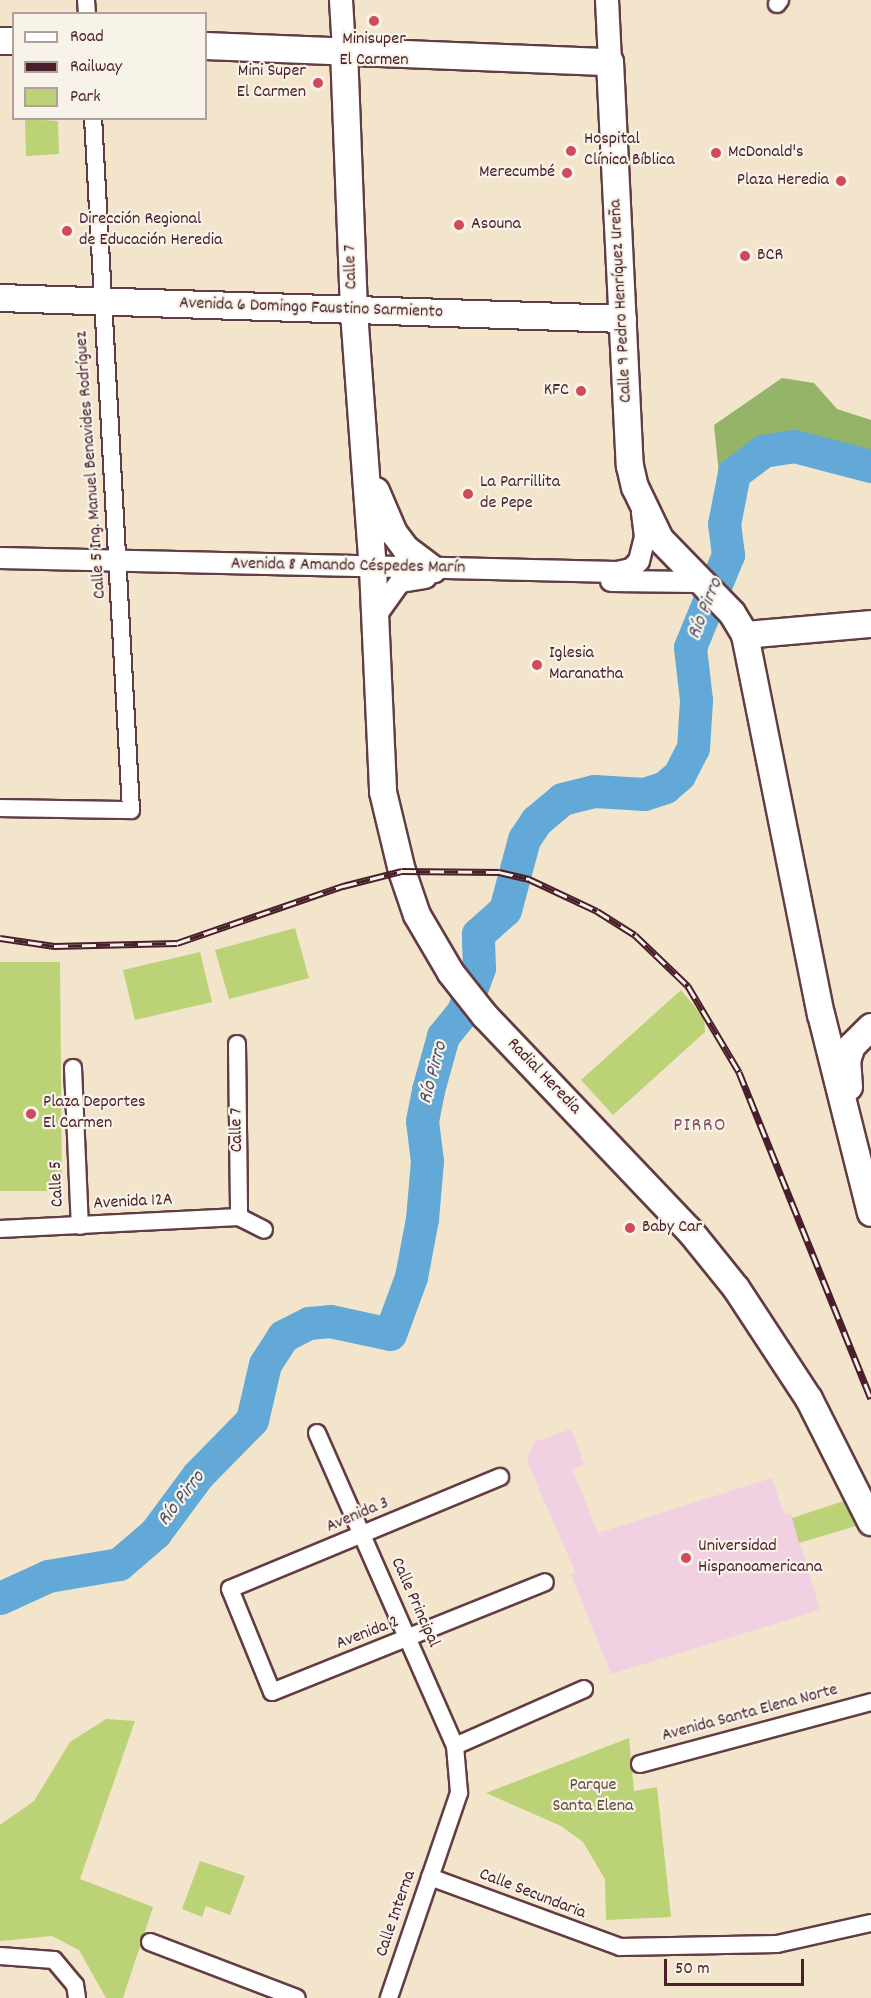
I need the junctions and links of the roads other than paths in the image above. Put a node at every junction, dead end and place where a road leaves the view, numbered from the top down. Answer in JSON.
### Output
{"nodes":[{"id":1,"x":341,"y":0,"type":"edge"},
{"id":2,"x":607,"y":0,"type":"edge"},
{"id":3,"x":207,"y":46,"type":"edge"},
{"id":4,"x":344,"y":50,"type":"junction"},
{"id":5,"x":610,"y":62,"type":"junction"},
{"id":6,"x":93,"y":120,"type":"edge"},
{"id":7,"x":0,"y":298,"type":"edge"},
{"id":8,"x":102,"y":302,"type":"junction"},
{"id":9,"x":354,"y":312,"type":"junction"},
{"id":10,"x":623,"y":319,"type":"junction"},
{"id":11,"x":366,"y":459,"type":"junction"},
{"id":12,"x":642,"y":509,"type":"junction"},
{"id":13,"x":0,"y":558,"type":"edge"},
{"id":14,"x":118,"y":562,"type":"junction"},
{"id":15,"x":373,"y":569,"type":"junction"},
{"id":16,"x":433,"y":569,"type":"junction"},
{"id":17,"x":700,"y":584,"type":"junction"},
{"id":18,"x":375,"y":617,"type":"junction"},
{"id":19,"x":871,"y":624,"type":"edge"},
{"id":20,"x":745,"y":635,"type":"junction"},
{"id":21,"x":0,"y":808,"type":"edge"},
{"id":22,"x":871,"y":1026,"type":"edge"},
{"id":23,"x":237,"y":1044,"type":"dead end"},
{"id":24,"x":73,"y":1068,"type":"dead end"},
{"id":25,"x":857,"y":1150,"type":"junction"},
{"id":26,"x":871,"y":1213,"type":"edge"},
{"id":27,"x":239,"y":1217,"type":"junction"},
{"id":28,"x":80,"y":1226,"type":"junction"},
{"id":29,"x":0,"y":1229,"type":"edge"},
{"id":30,"x":264,"y":1230,"type":"dead end"},
{"id":31,"x":317,"y":1433,"type":"dead end"},
{"id":32,"x":500,"y":1477,"type":"dead end"},
{"id":33,"x":870,"y":1518,"type":"edge"},
{"id":34,"x":362,"y":1535,"type":"junction"},
{"id":35,"x":544,"y":1582,"type":"dead end"},
{"id":36,"x":408,"y":1640,"type":"junction"},
{"id":37,"x":584,"y":1689,"type":"dead end"},
{"id":38,"x":272,"y":1692,"type":"joint"},
{"id":39,"x":871,"y":1702,"type":"edge"},
{"id":40,"x":455,"y":1746,"type":"junction"},
{"id":41,"x":640,"y":1764,"type":"dead end"},
{"id":42,"x":441,"y":1842,"type":"joint"},
{"id":43,"x":430,"y":1877,"type":"junction"},
{"id":44,"x":871,"y":1923,"type":"edge"},
{"id":45,"x":150,"y":1942,"type":"dead end"},
{"id":46,"x":0,"y":1956,"type":"edge"},
{"id":47,"x":77,"y":1998,"type":"edge"},
{"id":48,"x":297,"y":1998,"type":"edge"},
{"id":49,"x":389,"y":1998,"type":"edge"}],
"edges":[{"from":1,"to":4,"type":"main road","name":"Calle 7"},
{"from":2,"to":5,"type":"main road","name":"Calle 9 Pedro Henríquez Ureña"},
{"from":3,"to":4,"type":"main road"},
{"from":4,"to":5,"type":"main road"},
{"from":4,"to":9,"type":"main road","name":"Calle 7"},
{"from":5,"to":10,"type":"main road","name":"Calle 9 Pedro Henríquez Ureña"},
{"from":6,"to":8,"type":"street","name":"Calle 5 Ing. Manuel Benavides Rodríguez"},
{"from":7,"to":8,"type":"main road","name":"Avenida 6 Domingo Faustino Sarmiento"},
{"from":8,"to":9,"type":"main road","name":"Avenida 6 Domingo Faustino Sarmiento"},
{"from":8,"to":14,"type":"street","name":"Calle 5 Ing. Manuel Benavides Rodríguez"},
{"from":9,"to":10,"type":"main road","name":"Avenida 6 Domingo Faustino Sarmiento"},
{"from":9,"to":11,"type":"main road","name":"Calle 7"},
{"from":10,"to":12,"type":"main road","name":"Calle 9 Pedro Henríquez Ureña"},
{"from":11,"to":15,"type":"main road","name":"Calle 7"},
{"from":11,"to":16,"type":"main road"},
{"from":12,"to":16,"type":"street","name":"Avenida 8 Amando Céspedes Marín"},
{"from":12,"to":17,"type":"main road","name":"Calle 9 Pedro Henríquez Ureña"},
{"from":13,"to":14,"type":"street","name":"Avenida 8 Amando Céspedes Marín"},
{"from":14,"to":15,"type":"street","name":"Avenida 8 Amando Céspedes Marín"},
{"from":14,"to":21,"type":"street","name":"Calle 5 Ing. Manuel Benavides Rodríguez"},
{"from":15,"to":16,"type":"street","name":"Avenida 8 Amando Céspedes Marín"},
{"from":15,"to":18,"type":"main road","name":"Radial Heredia"},
{"from":17,"to":18,"type":"street","name":"Avenida 8 Amando Céspedes Marín"},
{"from":17,"to":20,"type":"main road"},
{"from":18,"to":33,"type":"main road","name":"Radial Heredia"},
{"from":19,"to":20,"type":"main road"},
{"from":20,"to":25,"type":"main road"},
{"from":22,"to":25,"type":"main road"},
{"from":23,"to":27,"type":"street","name":"Calle 7"},
{"from":24,"to":28,"type":"street","name":"Calle 5"},
{"from":25,"to":26,"type":"main road"},
{"from":27,"to":28,"type":"street","name":"Avenida 12A"},
{"from":27,"to":30,"type":"street"},
{"from":28,"to":29,"type":"street","name":"Avenida 12A"},
{"from":31,"to":34,"type":"street","name":"Calle Principal"},
{"from":32,"to":34,"type":"street","name":"Avenida 3"},
{"from":34,"to":36,"type":"street","name":"Calle Principal"},
{"from":34,"to":38,"type":"street","name":"Avenida 3"},
{"from":35,"to":36,"type":"street","name":"Avenida 2"},
{"from":36,"to":38,"type":"street","name":"Avenida 2"},
{"from":36,"to":40,"type":"street","name":"Calle Principal"},
{"from":37,"to":40,"type":"street"},
{"from":39,"to":41,"type":"street","name":"Avenida Santa Elena Norte"},
{"from":40,"to":42,"type":"street","name":"Calle Principal"},
{"from":42,"to":43,"type":"street","name":"Calle Interna"},
{"from":43,"to":44,"type":"street","name":"Calle Secundaria"},
{"from":43,"to":49,"type":"street","name":"Calle Interna"},
{"from":45,"to":48,"type":"street"},
{"from":46,"to":47,"type":"street"}]}
